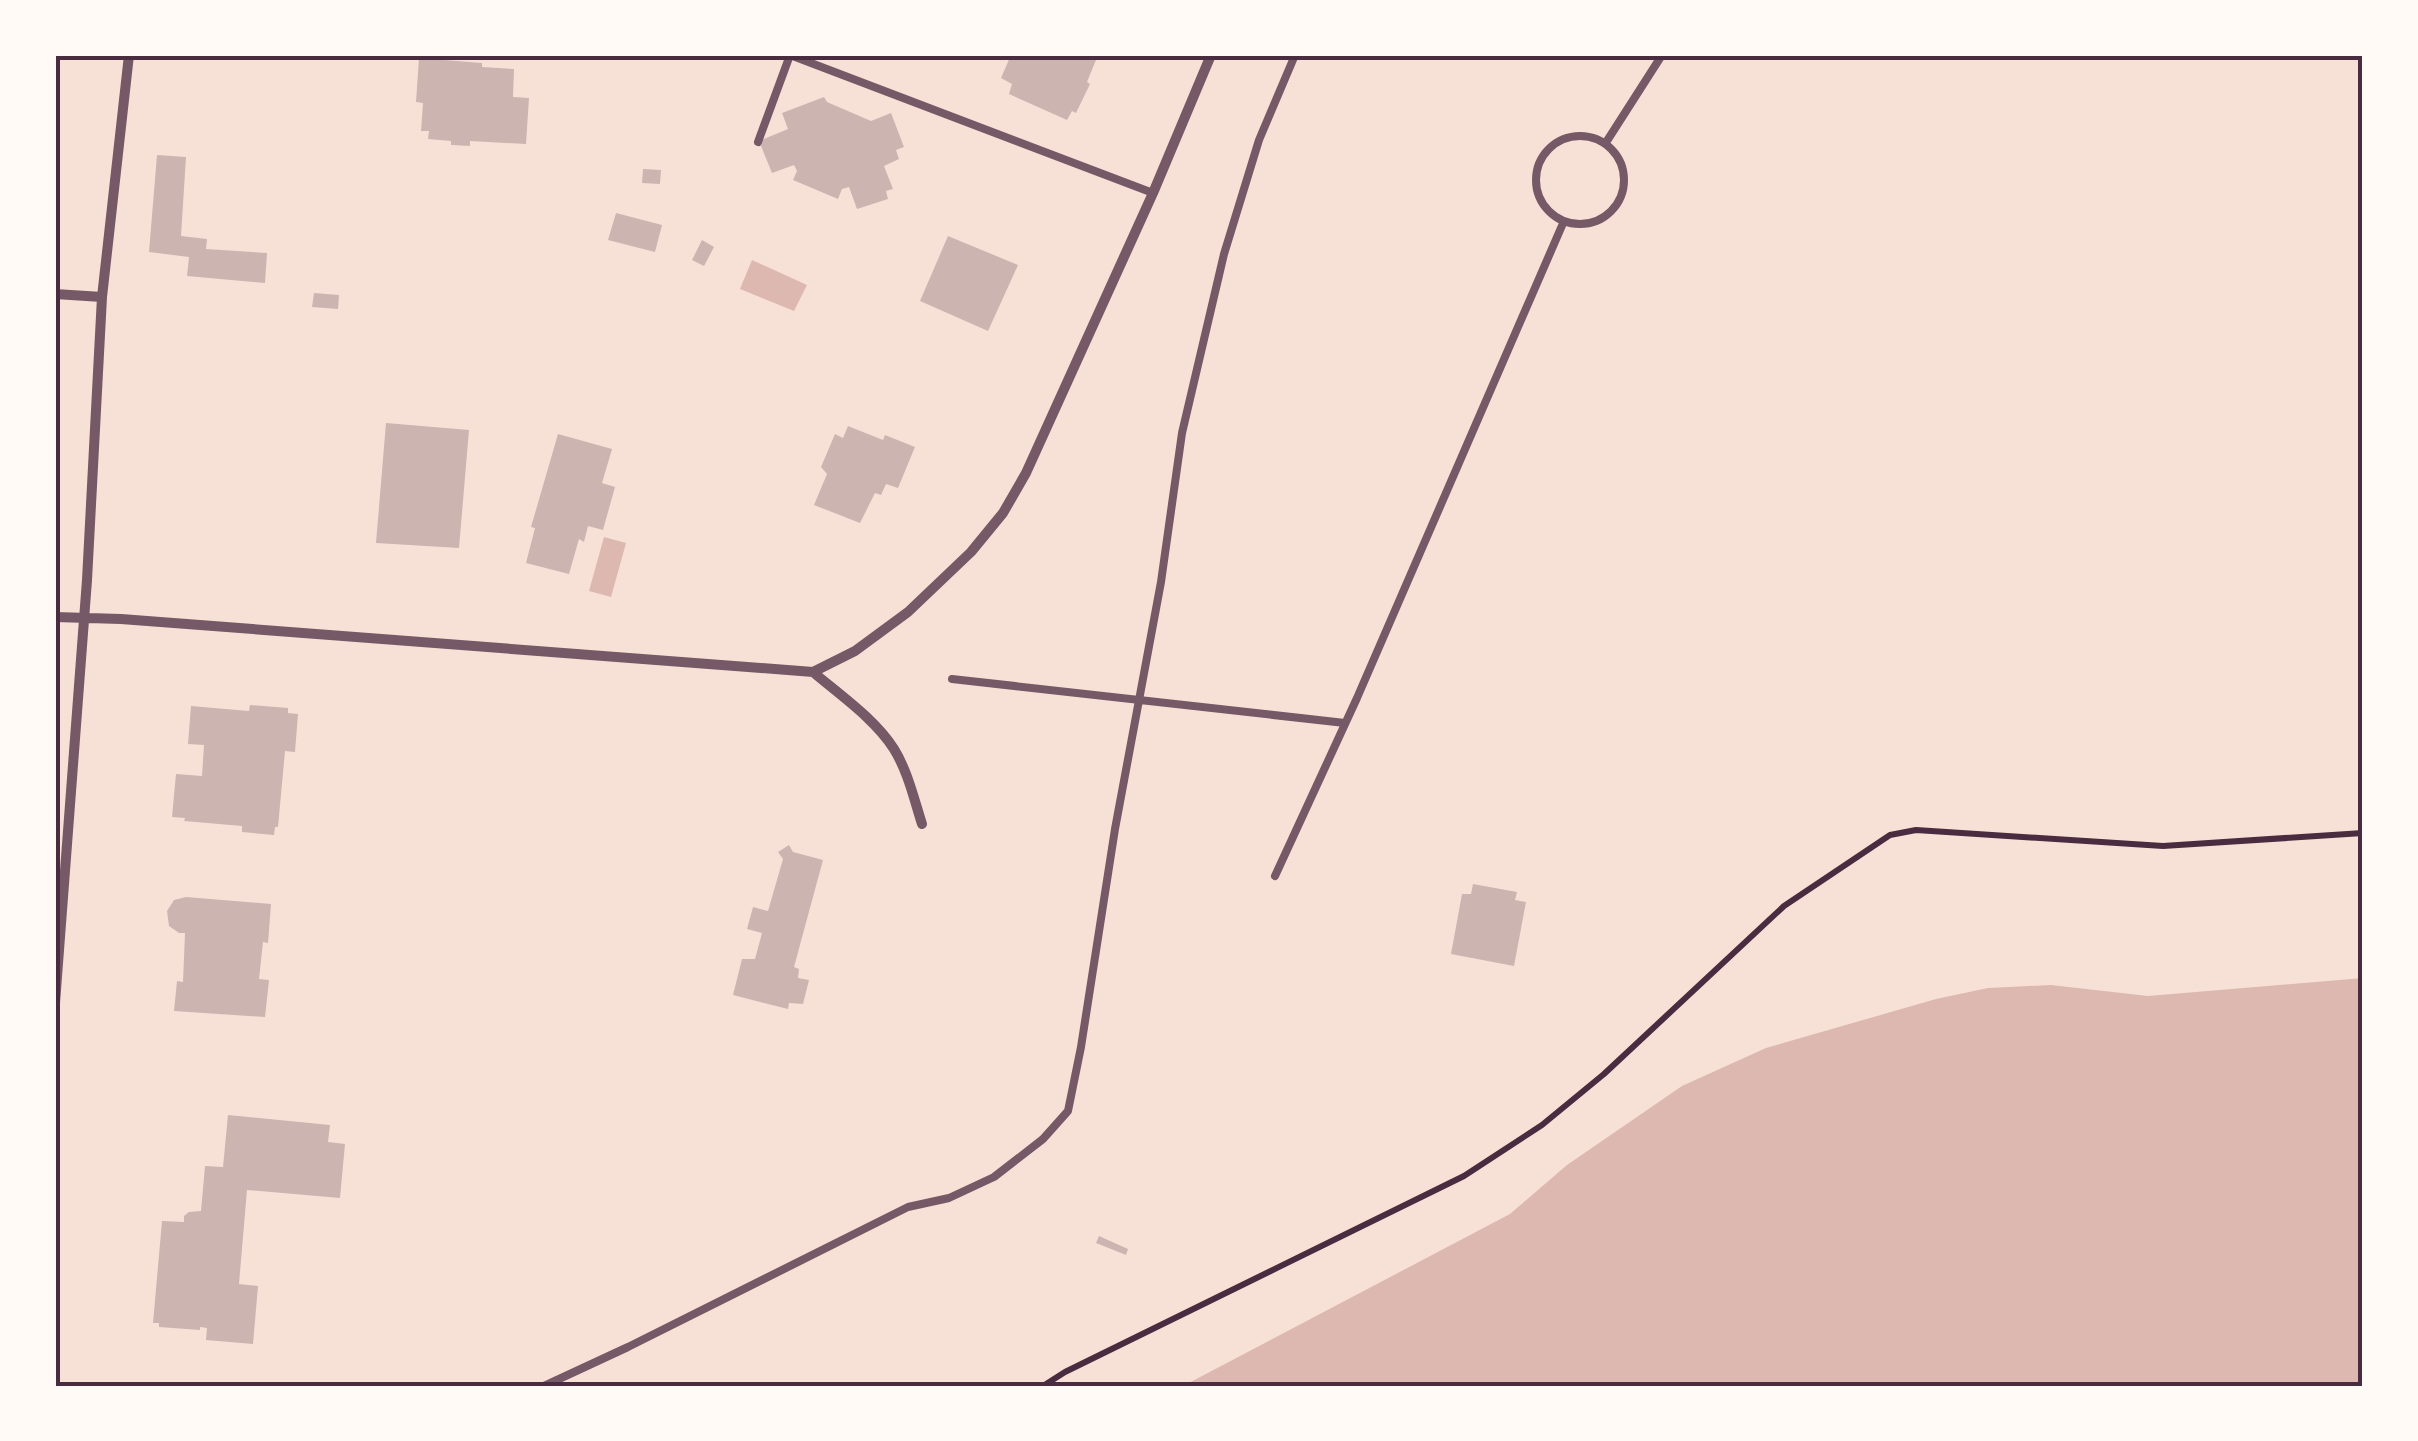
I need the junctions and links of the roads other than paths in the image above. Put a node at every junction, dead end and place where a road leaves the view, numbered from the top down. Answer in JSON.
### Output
{"nodes":[{"id":1,"x":128,"y":55,"type":"edge"},
{"id":2,"x":1211,"y":55,"type":"edge"},
{"id":3,"x":1295,"y":55,"type":"edge"},
{"id":4,"x":1662,"y":55,"type":"edge"},
{"id":5,"x":758,"y":142,"type":"dead end"},
{"id":6,"x":1605,"y":144,"type":"junction"},
{"id":7,"x":1153,"y":193,"type":"junction"},
{"id":8,"x":1564,"y":221,"type":"junction"},
{"id":9,"x":55,"y":294,"type":"edge"},
{"id":10,"x":102,"y":297,"type":"junction"},
{"id":11,"x":55,"y":616,"type":"edge"},
{"id":12,"x":84,"y":618,"type":"junction"},
{"id":13,"x":813,"y":672,"type":"junction"},
{"id":14,"x":952,"y":679,"type":"dead end"},
{"id":15,"x":1139,"y":700,"type":"junction"},
{"id":16,"x":1345,"y":723,"type":"junction"},
{"id":17,"x":922,"y":824,"type":"dead end"},
{"id":18,"x":1275,"y":876,"type":"dead end"},
{"id":19,"x":55,"y":1003,"type":"edge"},
{"id":20,"x":544,"y":1386,"type":"edge"}],
"edges":[{"from":1,"to":10,"type":"street"},
{"from":2,"to":7,"type":"street"},
{"from":3,"to":15,"type":"lane"},
{"from":4,"to":6,"type":"lane"},
{"from":5,"to":7,"type":"lane"},
{"from":6,"to":8,"type":"lane"},
{"from":6,"to":8,"type":"lane"},
{"from":7,"to":13,"type":"street"},
{"from":8,"to":16,"type":"lane"},
{"from":9,"to":10,"type":"street"},
{"from":10,"to":12,"type":"street"},
{"from":11,"to":12,"type":"street"},
{"from":12,"to":13,"type":"street"},
{"from":12,"to":19,"type":"street"},
{"from":13,"to":17,"type":"street"},
{"from":14,"to":15,"type":"lane"},
{"from":15,"to":16,"type":"lane"},
{"from":15,"to":20,"type":"lane"},
{"from":16,"to":18,"type":"lane"}]}
